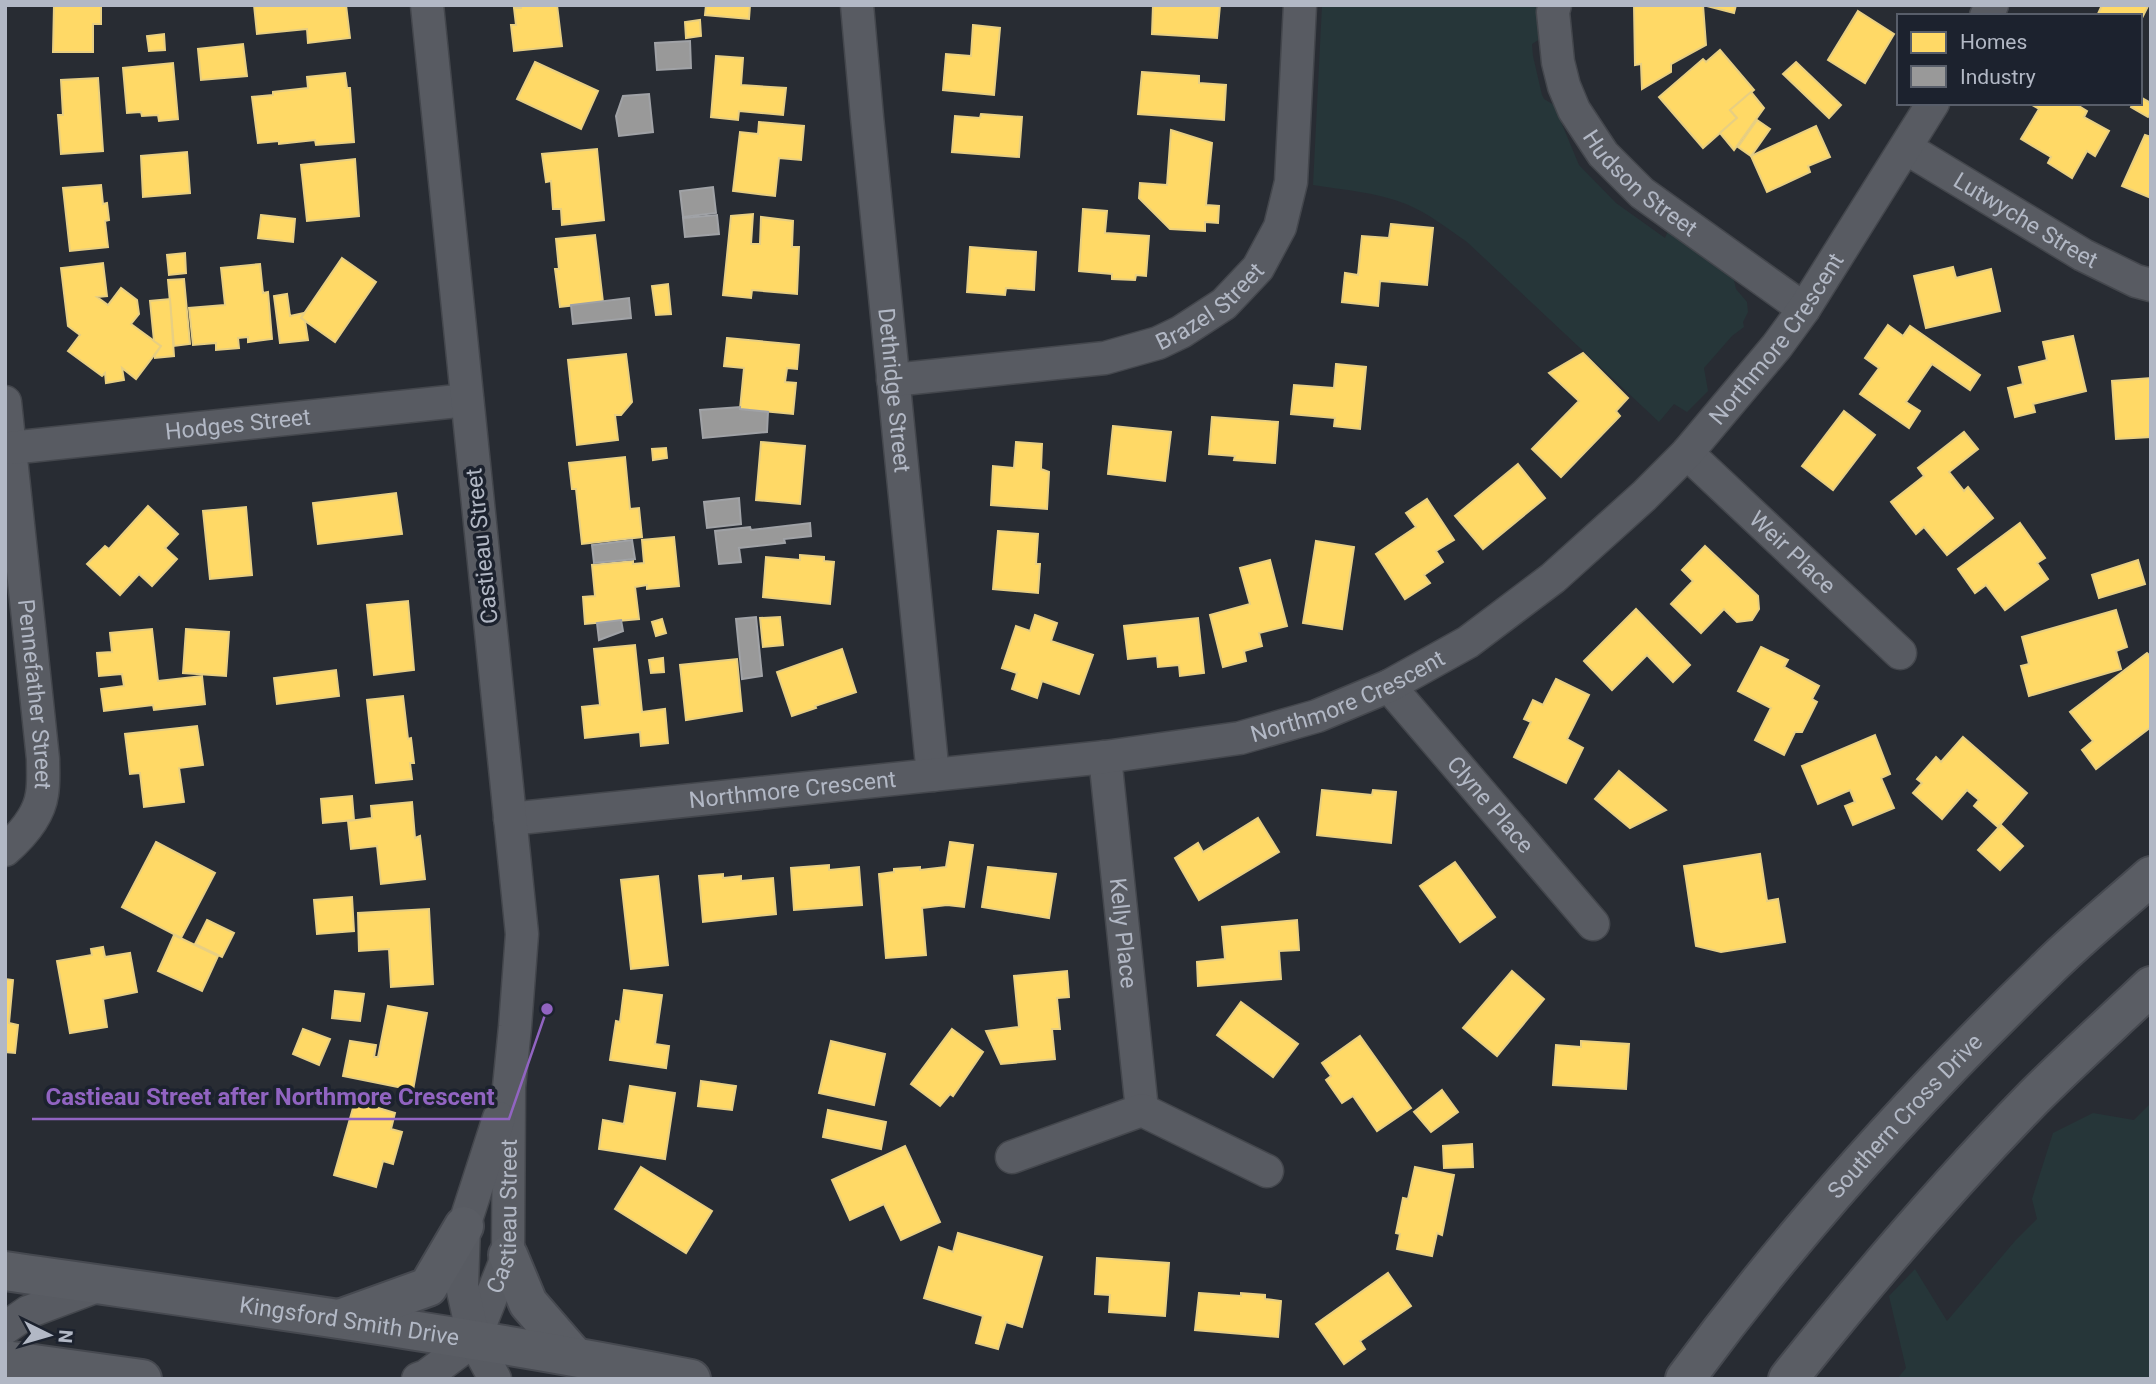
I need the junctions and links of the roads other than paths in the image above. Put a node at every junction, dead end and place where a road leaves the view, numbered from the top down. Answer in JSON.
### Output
{"nodes":[{"id":1,"x":427,"y":5,"type":"edge"},
{"id":2,"x":857,"y":5,"type":"edge"},
{"id":3,"x":1300,"y":5,"type":"edge"},
{"id":4,"x":1555,"y":5,"type":"edge"},
{"id":5,"x":1932,"y":105,"type":"edge"},
{"id":6,"x":1906,"y":148,"type":"junction"},
{"id":7,"x":2151,"y":285,"type":"edge"},
{"id":8,"x":1804,"y":309,"type":"junction"},
{"id":9,"x":893,"y":380,"type":"junction"},
{"id":10,"x":467,"y":400,"type":"junction"},
{"id":11,"x":5,"y":402,"type":"edge"},
{"id":12,"x":10,"y":448,"type":"junction"},
{"id":13,"x":1687,"y":453,"type":"junction"},
{"id":14,"x":1900,"y":653,"type":"dead end"},
{"id":15,"x":1389,"y":686,"type":"junction"},
{"id":16,"x":1105,"y":757,"type":"junction"},
{"id":17,"x":933,"y":775,"type":"junction"},
{"id":18,"x":510,"y":819,"type":"junction"},
{"id":19,"x":5,"y":850,"type":"edge"},
{"id":20,"x":2151,"y":876,"type":"edge"},
{"id":21,"x":1592,"y":924,"type":"dead end"},
{"id":22,"x":2151,"y":986,"type":"edge"},
{"id":23,"x":509,"y":1087,"type":"junction"},
{"id":24,"x":1142,"y":1110,"type":"junction"},
{"id":25,"x":1012,"y":1157,"type":"dead end"},
{"id":26,"x":1267,"y":1171,"type":"dead end"},
{"id":27,"x":464,"y":1226,"type":"junction"},
{"id":28,"x":508,"y":1255,"type":"junction"},
{"id":29,"x":5,"y":1271,"type":"edge"},
{"id":30,"x":100,"y":1285,"type":"junction"},
{"id":31,"x":340,"y":1319,"type":"junction"},
{"id":32,"x":5,"y":1328,"type":"edge"},
{"id":33,"x":474,"y":1339,"type":"junction"},
{"id":34,"x":573,"y":1355,"type":"junction"},
{"id":35,"x":5,"y":1360,"type":"edge"},
{"id":36,"x":86,"y":1376,"type":"edge"},
{"id":37,"x":142,"y":1379,"type":"edge"},
{"id":38,"x":418,"y":1379,"type":"edge"},
{"id":39,"x":495,"y":1379,"type":"edge"},
{"id":40,"x":691,"y":1379,"type":"edge"},
{"id":41,"x":1685,"y":1379,"type":"edge"},
{"id":42,"x":1788,"y":1379,"type":"edge"}],
"edges":[{"from":1,"to":10,"type":"street","name":"Castieau Street"},
{"from":2,"to":9,"type":"street","name":"Dethridge Street"},
{"from":3,"to":9,"type":"street","name":"Brazel Street"},
{"from":4,"to":8,"type":"street","name":"Hudson Street"},
{"from":5,"to":6,"type":"street","name":"Northmore Crescent"},
{"from":6,"to":7,"type":"street","name":"Lutwyche Street"},
{"from":6,"to":8,"type":"street","name":"Northmore Crescent"},
{"from":8,"to":13,"type":"street","name":"Northmore Crescent"},
{"from":9,"to":17,"type":"street","name":"Dethridge Street"},
{"from":10,"to":12,"type":"street","name":"Hodges Street"},
{"from":10,"to":18,"type":"street","name":"Castieau Street"},
{"from":11,"to":12,"type":"street","name":"Pennefather Street"},
{"from":12,"to":19,"type":"street","name":"Pennefather Street"},
{"from":13,"to":14,"type":"street","name":"Weir Place"},
{"from":13,"to":15,"type":"street","name":"Northmore Crescent"},
{"from":15,"to":16,"type":"street","name":"Northmore Crescent"},
{"from":15,"to":21,"type":"street","name":"Clyne Place"},
{"from":16,"to":17,"type":"street","name":"Northmore Crescent"},
{"from":16,"to":24,"type":"street","name":"Kelly Place"},
{"from":17,"to":18,"type":"street","name":"Northmore Crescent"},
{"from":18,"to":23,"type":"street","name":"Castieau Street"},
{"from":20,"to":41,"type":"main road","name":"Southern Cross Drive"},
{"from":22,"to":42,"type":"main road"},
{"from":23,"to":27,"type":"street","name":"Castieau Street"},
{"from":23,"to":28,"type":"street","name":"Castieau Street"},
{"from":24,"to":25,"type":"street"},
{"from":24,"to":26,"type":"street"},
{"from":27,"to":31,"type":"main road"},
{"from":27,"to":33,"type":"street","name":"Castieau Street"},
{"from":28,"to":33,"type":"street","name":"Castieau Street"},
{"from":28,"to":34,"type":"main road"},
{"from":29,"to":30,"type":"main road","name":"Kingsford Smith Drive"},
{"from":30,"to":31,"type":"main road","name":"Kingsford Smith Drive"},
{"from":30,"to":32,"type":"street"},
{"from":31,"to":33,"type":"main road","name":"Kingsford Smith Drive"},
{"from":33,"to":34,"type":"main road","name":"Kingsford Smith Drive"},
{"from":33,"to":38,"type":"street"},
{"from":33,"to":39,"type":"street","name":"Castieau Street"},
{"from":34,"to":40,"type":"main road","name":"Kingsford Smith Drive"},
{"from":35,"to":36,"type":"main road"},
{"from":36,"to":37,"type":"main road"}]}
